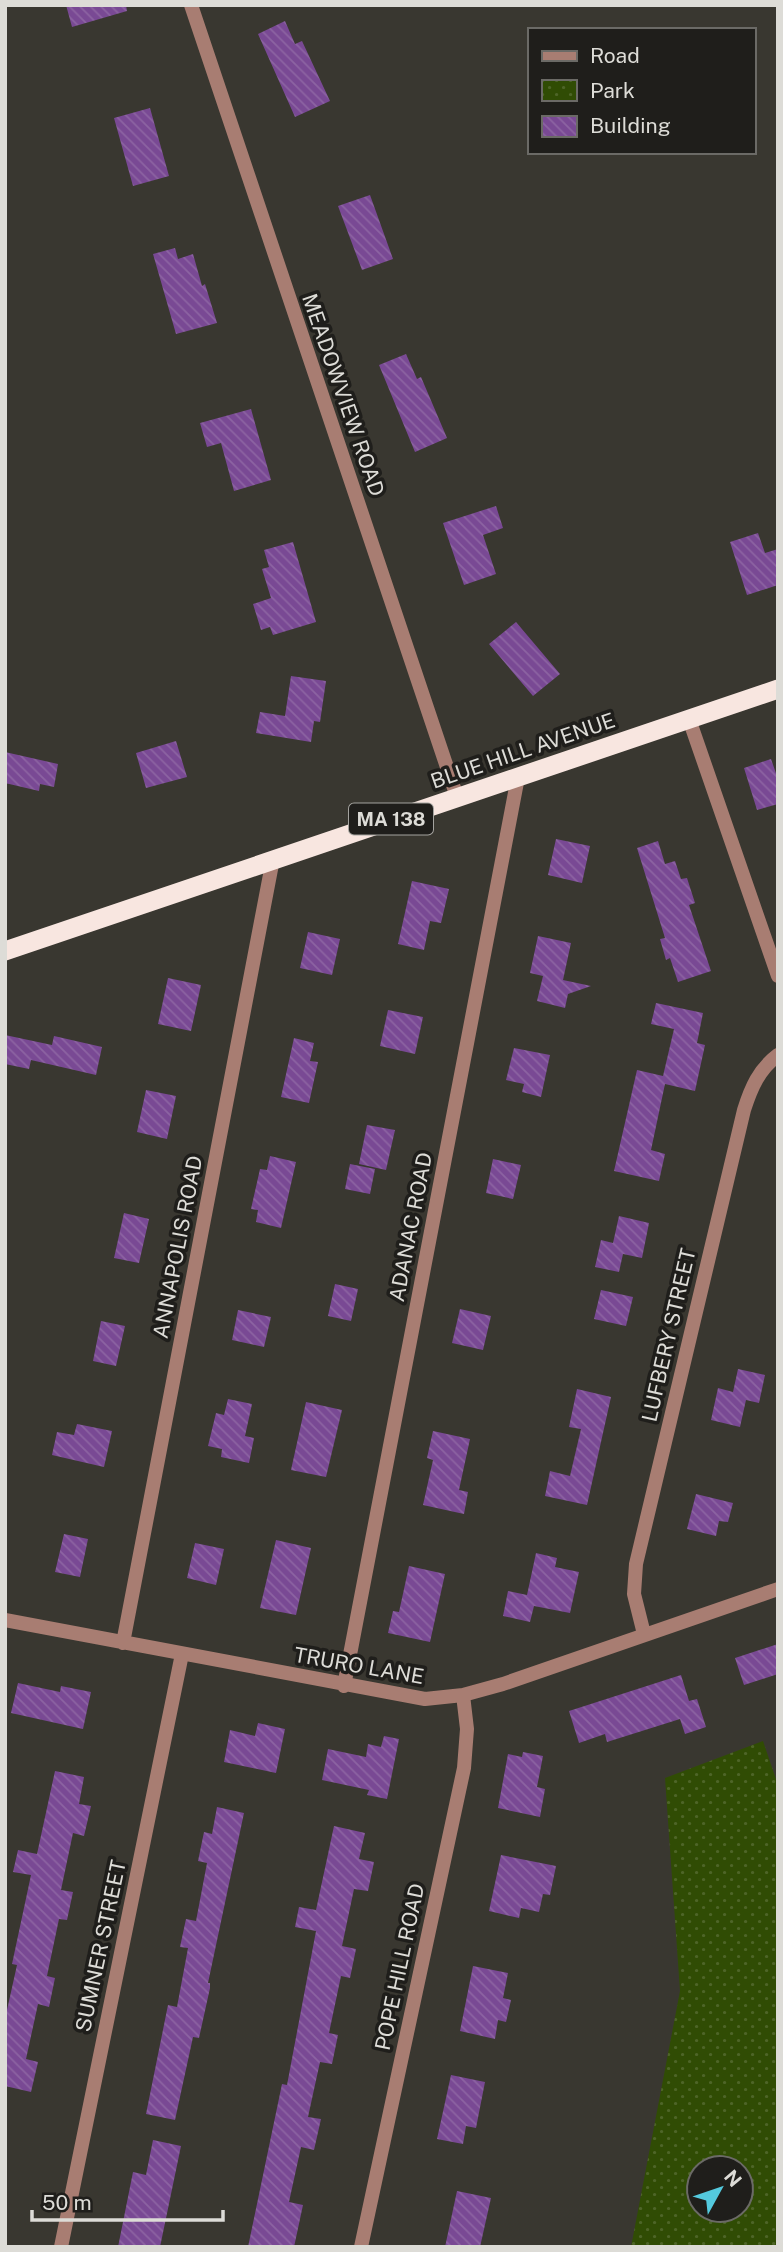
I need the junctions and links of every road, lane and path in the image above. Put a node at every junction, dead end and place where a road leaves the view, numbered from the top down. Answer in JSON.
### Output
{"nodes":[{"id":1,"x":191,"y":5,"type":"edge"},
{"id":2,"x":778,"y":689,"type":"edge"},
{"id":3,"x":689,"y":719,"type":"junction"},
{"id":4,"x":519,"y":776,"type":"junction"},
{"id":5,"x":457,"y":797,"type":"junction"},
{"id":6,"x":273,"y":859,"type":"junction"},
{"id":7,"x":5,"y":951,"type":"edge"},
{"id":8,"x":778,"y":976,"type":"edge"},
{"id":9,"x":778,"y":1055,"type":"edge"},
{"id":10,"x":778,"y":1589,"type":"edge"},
{"id":11,"x":5,"y":1620,"type":"edge"},
{"id":12,"x":644,"y":1634,"type":"junction"},
{"id":13,"x":123,"y":1643,"type":"junction"},
{"id":14,"x":182,"y":1654,"type":"junction"},
{"id":15,"x":344,"y":1686,"type":"junction"},
{"id":16,"x":463,"y":1695,"type":"junction"},
{"id":17,"x":61,"y":2247,"type":"edge"},
{"id":18,"x":361,"y":2247,"type":"edge"}],
"edges":[{"from":1,"to":5,"type":"street","name":"MEADOWVIEW ROAD"},
{"from":2,"to":3,"type":"highway","name":"BLUE HILL AVENUE","number":"MA 138"},
{"from":3,"to":4,"type":"highway","name":"BLUE HILL AVENUE","number":"MA 138"},
{"from":3,"to":8,"type":"street"},
{"from":4,"to":5,"type":"highway","name":"BLUE HILL AVENUE","number":"MA 138"},
{"from":4,"to":15,"type":"street","name":"ADANAC ROAD"},
{"from":5,"to":6,"type":"highway","name":"BLUE HILL AVENUE","number":"MA 138"},
{"from":6,"to":7,"type":"highway","name":"BLUE HILL AVENUE","number":"MA 138"},
{"from":6,"to":13,"type":"street","name":"ANNAPOLIS ROAD"},
{"from":9,"to":12,"type":"street","name":"LUFBERY STREET"},
{"from":10,"to":12,"type":"street","name":"TRURO LANE"},
{"from":11,"to":13,"type":"street","name":"TRURO LANE"},
{"from":12,"to":16,"type":"street","name":"TRURO LANE"},
{"from":13,"to":14,"type":"street","name":"TRURO LANE"},
{"from":14,"to":15,"type":"street","name":"TRURO LANE"},
{"from":14,"to":17,"type":"street","name":"SUMNER STREET"},
{"from":15,"to":16,"type":"street","name":"TRURO LANE"},
{"from":16,"to":18,"type":"street","name":"POPE HILL ROAD"}]}
